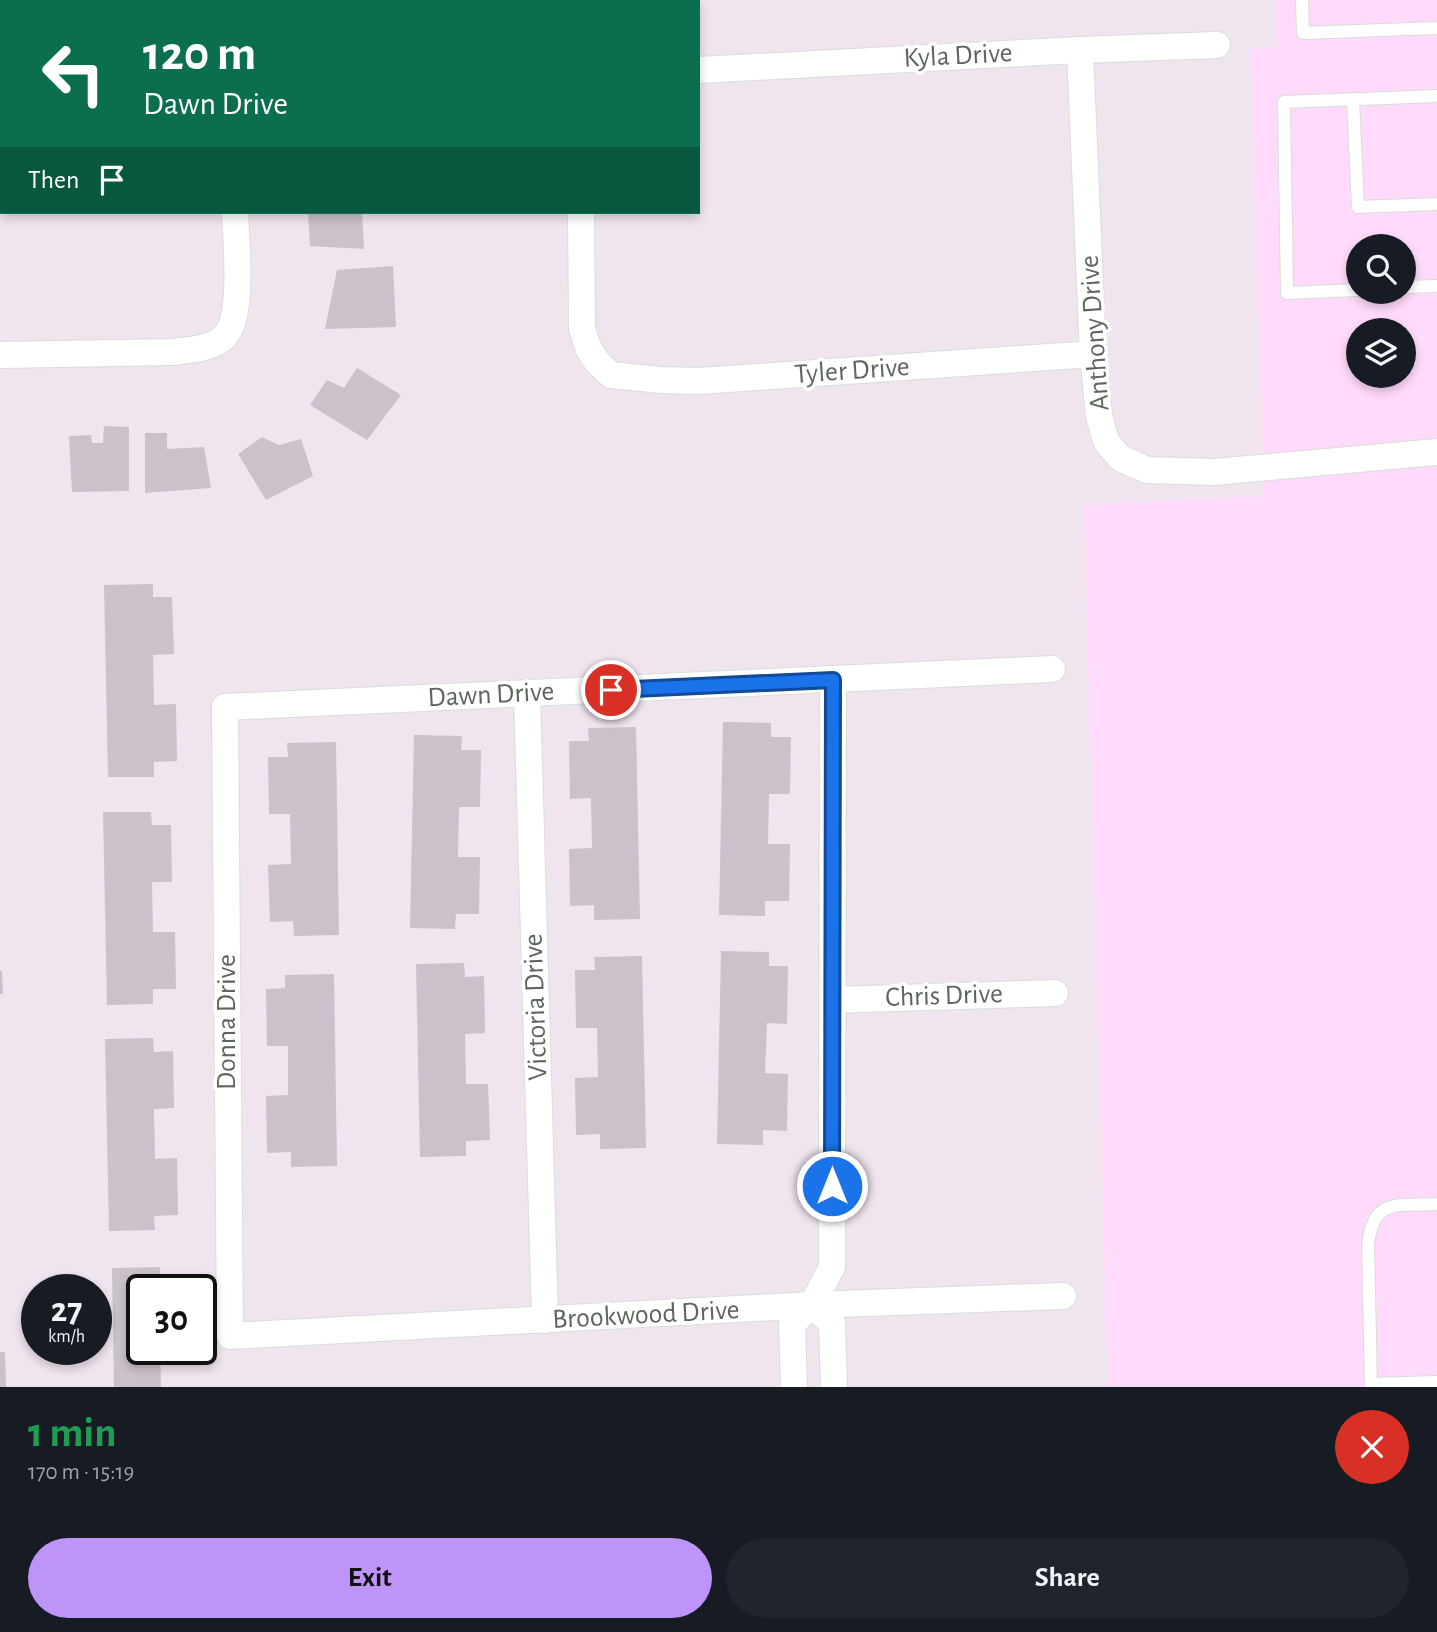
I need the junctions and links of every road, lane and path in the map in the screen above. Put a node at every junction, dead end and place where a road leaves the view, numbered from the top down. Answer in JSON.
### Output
{"nodes":[{"id":1,"x":1302,"y":0,"type":"edge"},
{"id":2,"x":1437,"y":28,"type":"edge"},
{"id":3,"x":1217,"y":45,"type":"dead end"},
{"id":4,"x":1080,"y":50,"type":"junction"},
{"id":5,"x":700,"y":70,"type":"edge"},
{"id":6,"x":1437,"y":96,"type":"edge"},
{"id":7,"x":1353,"y":99,"type":"junction"},
{"id":8,"x":1437,"y":204,"type":"edge"},
{"id":9,"x":235,"y":214,"type":"edge"},
{"id":10,"x":581,"y":214,"type":"edge"},
{"id":11,"x":1437,"y":286,"type":"edge"},
{"id":12,"x":1416,"y":287,"type":"edge"},
{"id":13,"x":1346,"y":291,"type":"edge"},
{"id":14,"x":1093,"y":354,"type":"junction"},
{"id":15,"x":0,"y":355,"type":"edge"},
{"id":16,"x":1437,"y":452,"type":"edge"},
{"id":17,"x":1052,"y":669,"type":"dead end"},
{"id":18,"x":833,"y":680,"type":"junction"},
{"id":19,"x":527,"y":693,"type":"junction"},
{"id":20,"x":225,"y":707,"type":"joint"},
{"id":21,"x":1055,"y":993,"type":"dead end"},
{"id":22,"x":833,"y":1000,"type":"junction"},
{"id":23,"x":1437,"y":1204,"type":"edge"},
{"id":24,"x":1063,"y":1296,"type":"dead end"},
{"id":25,"x":812,"y":1305,"type":"junction"},
{"id":26,"x":545,"y":1320,"type":"junction"},
{"id":27,"x":230,"y":1336,"type":"joint"},
{"id":28,"x":1437,"y":1382,"type":"edge"},
{"id":29,"x":1371,"y":1386,"type":"edge"},
{"id":30,"x":794,"y":1387,"type":"edge"},
{"id":31,"x":834,"y":1387,"type":"edge"}],
"edges":[{"from":1,"to":2,"type":"lane"},
{"from":3,"to":4,"type":"street","name":"Kyla Drive"},
{"from":4,"to":5,"type":"street","name":"Kyla Drive"},
{"from":4,"to":14,"type":"street","name":"Anthony Drive"},
{"from":6,"to":7,"type":"lane"},
{"from":7,"to":8,"type":"lane"},
{"from":7,"to":13,"type":"lane"},
{"from":9,"to":15,"type":"street"},
{"from":10,"to":14,"type":"street","name":"Tyler Drive"},
{"from":11,"to":12,"type":"lane"},
{"from":14,"to":16,"type":"street","name":"Anthony Drive"},
{"from":17,"to":18,"type":"street","name":"Dawn Drive"},
{"from":18,"to":19,"type":"street","name":"Dawn Drive"},
{"from":18,"to":22,"type":"street"},
{"from":19,"to":20,"type":"street","name":"Dawn Drive"},
{"from":19,"to":26,"type":"street","name":"Victoria Drive"},
{"from":20,"to":27,"type":"street","name":"Donna Drive"},
{"from":21,"to":22,"type":"street","name":"Chris Drive"},
{"from":22,"to":25,"type":"street"},
{"from":23,"to":29,"type":"lane"},
{"from":24,"to":25,"type":"street","name":"Brookwood Drive"},
{"from":25,"to":26,"type":"street","name":"Brookwood Drive"},
{"from":25,"to":30,"type":"street"},
{"from":25,"to":31,"type":"street"},
{"from":26,"to":27,"type":"street","name":"Brookwood Drive"},
{"from":28,"to":29,"type":"lane"}]}
